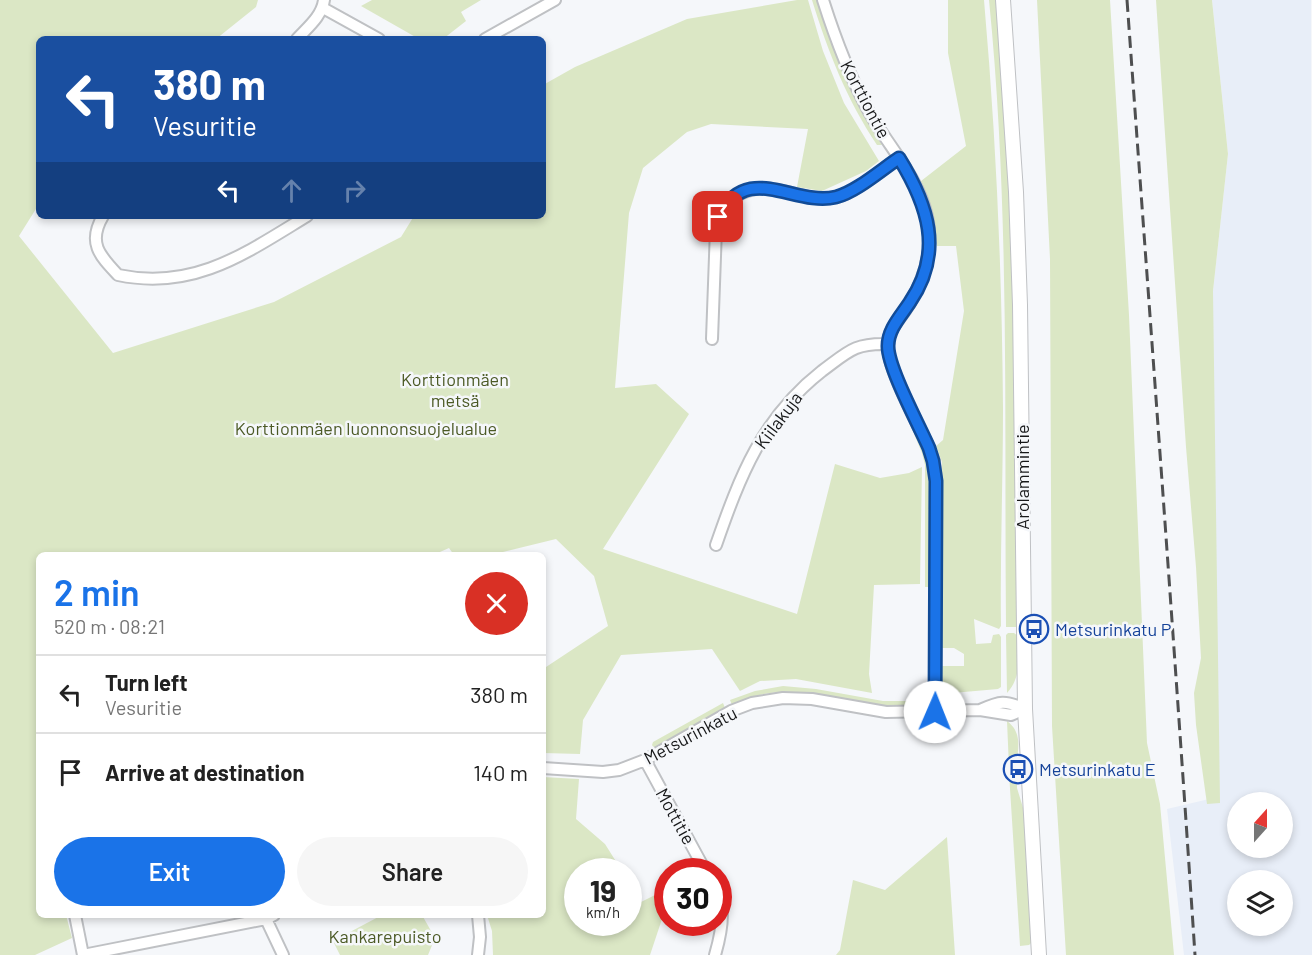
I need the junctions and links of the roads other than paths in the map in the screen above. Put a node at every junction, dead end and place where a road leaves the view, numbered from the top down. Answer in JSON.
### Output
{"nodes":[{"id":1,"x":555,"y":0,"type":"edge"},
{"id":2,"x":823,"y":0,"type":"edge"},
{"id":3,"x":1003,"y":0,"type":"edge"},
{"id":4,"x":324,"y":4,"type":"edge"},
{"id":5,"x":300,"y":36,"type":"edge"},
{"id":6,"x":374,"y":36,"type":"edge"},
{"id":7,"x":490,"y":36,"type":"edge"},
{"id":8,"x":899,"y":158,"type":"junction"},
{"id":9,"x":102,"y":219,"type":"edge"},
{"id":10,"x":302,"y":219,"type":"edge"},
{"id":11,"x":712,"y":339,"type":"dead end"},
{"id":12,"x":888,"y":344,"type":"junction"},
{"id":13,"x":716,"y":545,"type":"dead end"},
{"id":14,"x":1026,"y":709,"type":"junction"},
{"id":15,"x":935,"y":712,"type":"junction"},
{"id":16,"x":645,"y":760,"type":"junction"},
{"id":17,"x":546,"y":768,"type":"edge"},
{"id":18,"x":698,"y":858,"type":"edge"},
{"id":19,"x":76,"y":918,"type":"edge"},
{"id":20,"x":265,"y":918,"type":"edge"},
{"id":21,"x":270,"y":918,"type":"edge"},
{"id":22,"x":478,"y":918,"type":"edge"},
{"id":23,"x":719,"y":936,"type":"edge"},
{"id":24,"x":83,"y":955,"type":"edge"},
{"id":25,"x":283,"y":955,"type":"edge"},
{"id":26,"x":478,"y":955,"type":"edge"},
{"id":27,"x":715,"y":955,"type":"edge"},
{"id":28,"x":1039,"y":955,"type":"edge"}],
"edges":[{"from":1,"to":7,"type":"street"},
{"from":2,"to":8,"type":"street","name":"Korttiontie"},
{"from":3,"to":14,"type":"street","name":"Arolammintie"},
{"from":4,"to":5,"type":"street"},
{"from":4,"to":6,"type":"street"},
{"from":8,"to":11,"type":"street"},
{"from":8,"to":12,"type":"street","name":"Korttiontie"},
{"from":9,"to":10,"type":"street"},
{"from":12,"to":13,"type":"street","name":"Kiilakuja"},
{"from":12,"to":15,"type":"street"},
{"from":14,"to":15,"type":"street","name":"Metsurinkatu"},
{"from":14,"to":28,"type":"street","name":"Arolammintie"},
{"from":15,"to":16,"type":"street","name":"Metsurinkatu"},
{"from":16,"to":17,"type":"street","name":"Metsurinkatu"},
{"from":16,"to":18,"type":"street","name":"Mottitie"},
{"from":19,"to":24,"type":"street"},
{"from":20,"to":24,"type":"street"},
{"from":21,"to":25,"type":"street"},
{"from":22,"to":26,"type":"street"},
{"from":23,"to":27,"type":"street"}]}
